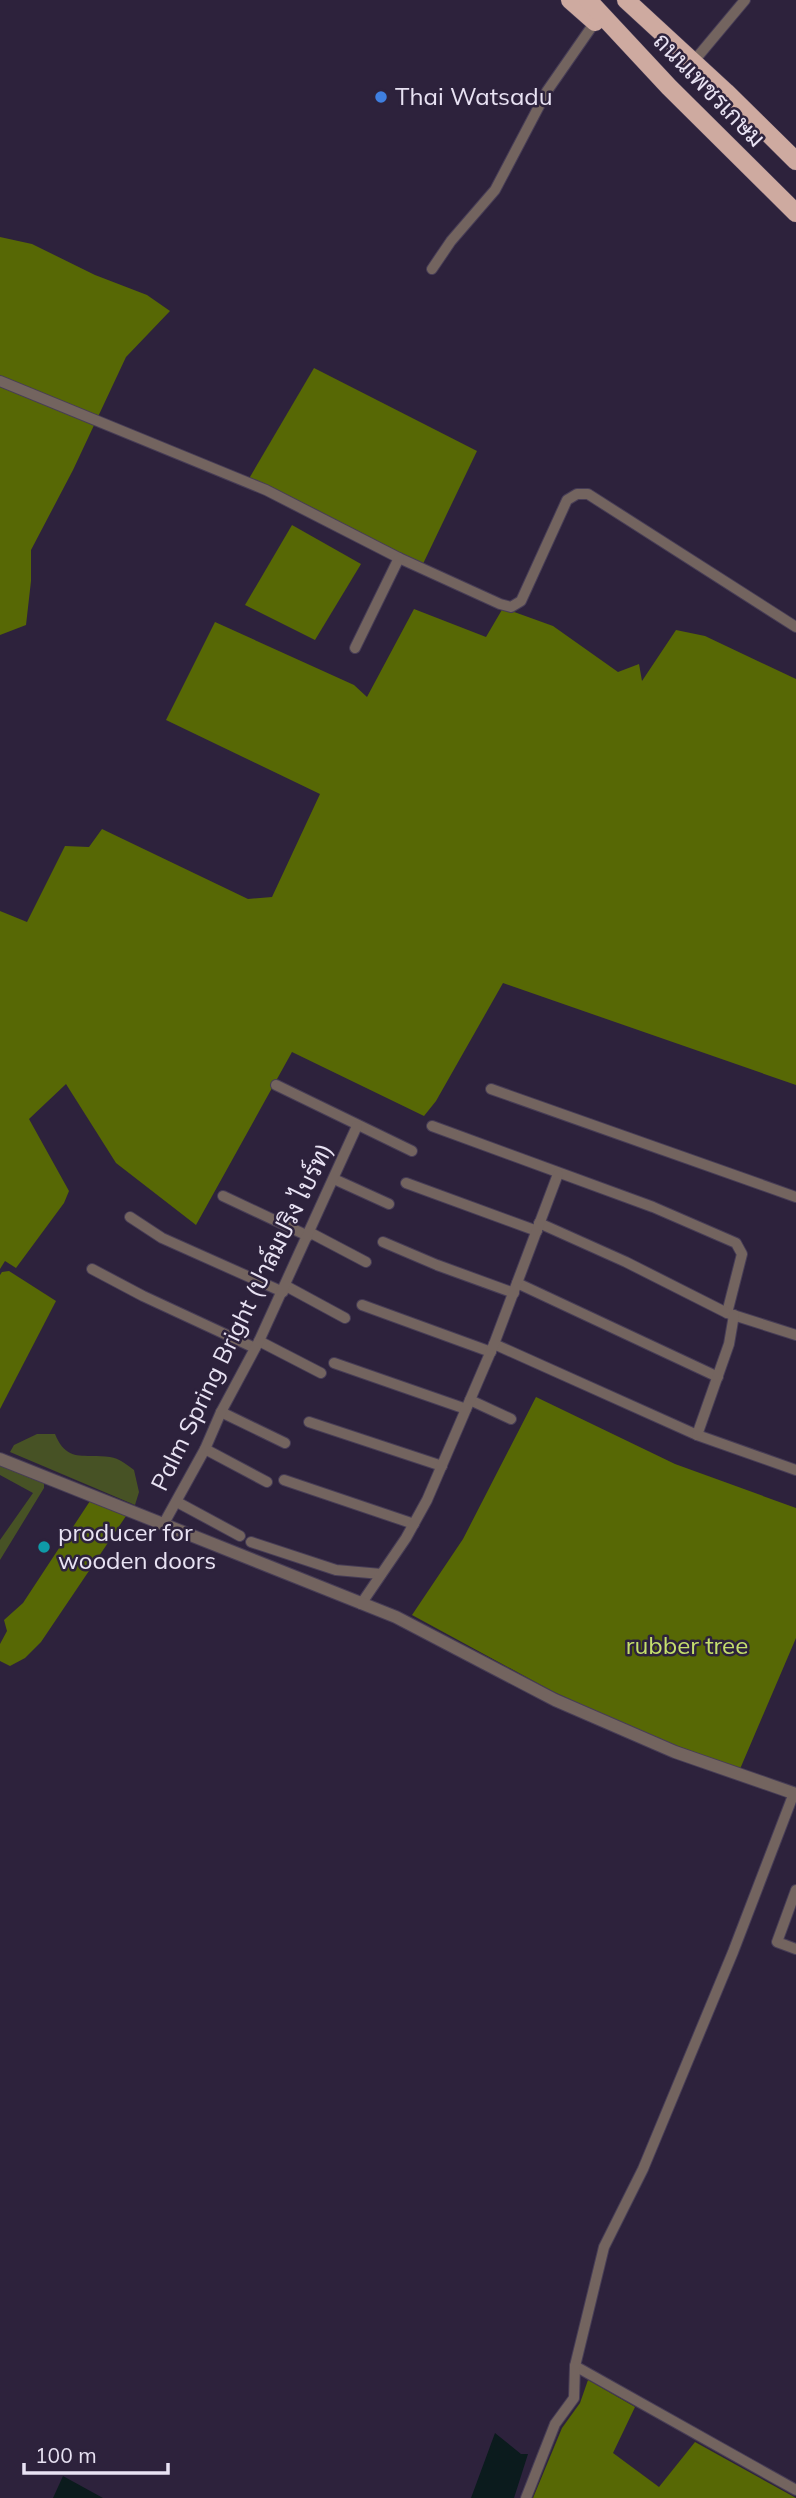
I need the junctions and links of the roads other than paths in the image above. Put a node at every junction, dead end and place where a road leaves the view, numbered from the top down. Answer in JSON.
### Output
{"nodes":[{"id":1,"x":570,"y":0,"type":"edge"},
{"id":2,"x":588,"y":0,"type":"edge"},
{"id":3,"x":626,"y":0,"type":"edge"},
{"id":4,"x":643,"y":0,"type":"edge"},
{"id":5,"x":745,"y":0,"type":"edge"},
{"id":6,"x":595,"y":22,"type":"junction"},
{"id":7,"x":699,"y":55,"type":"junction"},
{"id":8,"x":669,"y":87,"type":"junction"},
{"id":9,"x":726,"y":92,"type":"junction"},
{"id":10,"x":796,"y":161,"type":"edge"},
{"id":11,"x":796,"y":213,"type":"edge"},
{"id":12,"x":432,"y":269,"type":"dead end"},
{"id":13,"x":0,"y":381,"type":"edge"},
{"id":14,"x":399,"y":558,"type":"junction"},
{"id":15,"x":796,"y":627,"type":"edge"},
{"id":16,"x":355,"y":648,"type":"dead end"},
{"id":17,"x":276,"y":1085,"type":"dead end"},
{"id":18,"x":491,"y":1089,"type":"dead end"},
{"id":19,"x":357,"y":1126,"type":"junction"},
{"id":20,"x":432,"y":1126,"type":"dead end"},
{"id":21,"x":412,"y":1150,"type":"dead end"},
{"id":22,"x":558,"y":1174,"type":"junction"},
{"id":23,"x":334,"y":1179,"type":"junction"},
{"id":24,"x":406,"y":1183,"type":"dead end"},
{"id":25,"x":223,"y":1196,"type":"dead end"},
{"id":26,"x":796,"y":1197,"type":"edge"},
{"id":27,"x":389,"y":1204,"type":"dead end"},
{"id":28,"x":130,"y":1217,"type":"dead end"},
{"id":29,"x":538,"y":1227,"type":"junction"},
{"id":30,"x":309,"y":1234,"type":"junction"},
{"id":31,"x":383,"y":1242,"type":"dead end"},
{"id":32,"x":366,"y":1262,"type":"dead end"},
{"id":33,"x":92,"y":1269,"type":"dead end"},
{"id":34,"x":515,"y":1288,"type":"junction"},
{"id":35,"x":284,"y":1289,"type":"junction"},
{"id":36,"x":362,"y":1305,"type":"dead end"},
{"id":37,"x":731,"y":1314,"type":"junction"},
{"id":38,"x":345,"y":1318,"type":"dead end"},
{"id":39,"x":796,"y":1335,"type":"edge"},
{"id":40,"x":257,"y":1345,"type":"junction"},
{"id":41,"x":492,"y":1348,"type":"junction"},
{"id":42,"x":334,"y":1363,"type":"dead end"},
{"id":43,"x":321,"y":1373,"type":"dead end"},
{"id":44,"x":718,"y":1377,"type":"junction"},
{"id":45,"x":468,"y":1405,"type":"junction"},
{"id":46,"x":221,"y":1412,"type":"junction"},
{"id":47,"x":511,"y":1419,"type":"dead end"},
{"id":48,"x":309,"y":1422,"type":"dead end"},
{"id":49,"x":697,"y":1435,"type":"junction"},
{"id":50,"x":285,"y":1443,"type":"dead end"},
{"id":51,"x":205,"y":1449,"type":"junction"},
{"id":52,"x":0,"y":1459,"type":"edge"},
{"id":53,"x":442,"y":1466,"type":"junction"},
{"id":54,"x":796,"y":1470,"type":"edge"},
{"id":55,"x":284,"y":1480,"type":"dead end"},
{"id":56,"x":267,"y":1482,"type":"dead end"},
{"id":57,"x":177,"y":1502,"type":"junction"},
{"id":58,"x":414,"y":1524,"type":"junction"},
{"id":59,"x":163,"y":1525,"type":"junction"},
{"id":60,"x":240,"y":1536,"type":"dead end"},
{"id":61,"x":251,"y":1542,"type":"dead end"},
{"id":62,"x":381,"y":1574,"type":"junction"},
{"id":63,"x":361,"y":1604,"type":"junction"},
{"id":64,"x":795,"y":1794,"type":"edge"},
{"id":65,"x":796,"y":1890,"type":"edge"},
{"id":66,"x":796,"y":1949,"type":"edge"},
{"id":67,"x":575,"y":2366,"type":"junction"},
{"id":68,"x":796,"y":2490,"type":"edge"},
{"id":69,"x":526,"y":2498,"type":"edge"}],
"edges":[{"from":1,"to":6,"type":"highway"},
{"from":2,"to":8,"type":"highway","name":"ถนนเพชรเกษม"},
{"from":3,"to":9,"type":"highway","name":"ถนนเพชรเกษม"},
{"from":4,"to":7,"type":"highway"},
{"from":5,"to":7,"type":"street"},
{"from":6,"to":8,"type":"highway"},
{"from":6,"to":12,"type":"street"},
{"from":7,"to":9,"type":"highway"},
{"from":8,"to":11,"type":"highway","name":"ถนนเพชรเกษม"},
{"from":9,"to":10,"type":"highway","name":"ถนนเพชรเกษม"},
{"from":13,"to":14,"type":"street"},
{"from":14,"to":15,"type":"street"},
{"from":14,"to":16,"type":"street"},
{"from":17,"to":19,"type":"street"},
{"from":18,"to":26,"type":"street"},
{"from":19,"to":21,"type":"street"},
{"from":19,"to":23,"type":"street","name":"Palm Spring Bright (ปาล์มปริง ไบร์ท)"},
{"from":20,"to":22,"type":"street"},
{"from":22,"to":29,"type":"street"},
{"from":22,"to":37,"type":"street"},
{"from":23,"to":27,"type":"street"},
{"from":23,"to":30,"type":"street","name":"Palm Spring Bright (ปาล์มปริง ไบร์ท)"},
{"from":24,"to":29,"type":"street"},
{"from":25,"to":30,"type":"street"},
{"from":28,"to":35,"type":"street"},
{"from":29,"to":34,"type":"street"},
{"from":29,"to":37,"type":"street"},
{"from":30,"to":32,"type":"street"},
{"from":30,"to":35,"type":"street","name":"Palm Spring Bright (ปาล์มปริง ไบร์ท)"},
{"from":31,"to":34,"type":"street"},
{"from":33,"to":40,"type":"street"},
{"from":34,"to":41,"type":"street"},
{"from":34,"to":44,"type":"street"},
{"from":35,"to":38,"type":"street"},
{"from":35,"to":40,"type":"street","name":"Palm Spring Bright (ปาล์มปริง ไบร์ท)"},
{"from":36,"to":41,"type":"street"},
{"from":37,"to":39,"type":"street"},
{"from":37,"to":44,"type":"street"},
{"from":40,"to":43,"type":"street"},
{"from":40,"to":46,"type":"street","name":"Palm Spring Bright (ปาล์มปริง ไบร์ท)"},
{"from":41,"to":45,"type":"street"},
{"from":41,"to":49,"type":"street"},
{"from":42,"to":45,"type":"street"},
{"from":44,"to":49,"type":"street"},
{"from":45,"to":47,"type":"street"},
{"from":45,"to":53,"type":"street"},
{"from":46,"to":50,"type":"street"},
{"from":46,"to":51,"type":"street","name":"Palm Spring Bright (ปาล์มปริง ไบร์ท)"},
{"from":48,"to":53,"type":"street"},
{"from":49,"to":54,"type":"street"},
{"from":51,"to":56,"type":"street"},
{"from":51,"to":57,"type":"street","name":"Palm Spring Bright (ปาล์มปริง ไบร์ท)"},
{"from":52,"to":59,"type":"street"},
{"from":53,"to":58,"type":"street"},
{"from":55,"to":58,"type":"street"},
{"from":57,"to":59,"type":"street","name":"Palm Spring Bright (ปาล์มปริง ไบร์ท)"},
{"from":57,"to":60,"type":"street"},
{"from":58,"to":62,"type":"street"},
{"from":59,"to":63,"type":"street"},
{"from":61,"to":62,"type":"street"},
{"from":62,"to":63,"type":"street"},
{"from":63,"to":64,"type":"street"},
{"from":64,"to":67,"type":"street"},
{"from":65,"to":66,"type":"street"},
{"from":67,"to":68,"type":"street"},
{"from":67,"to":69,"type":"street"}]}
